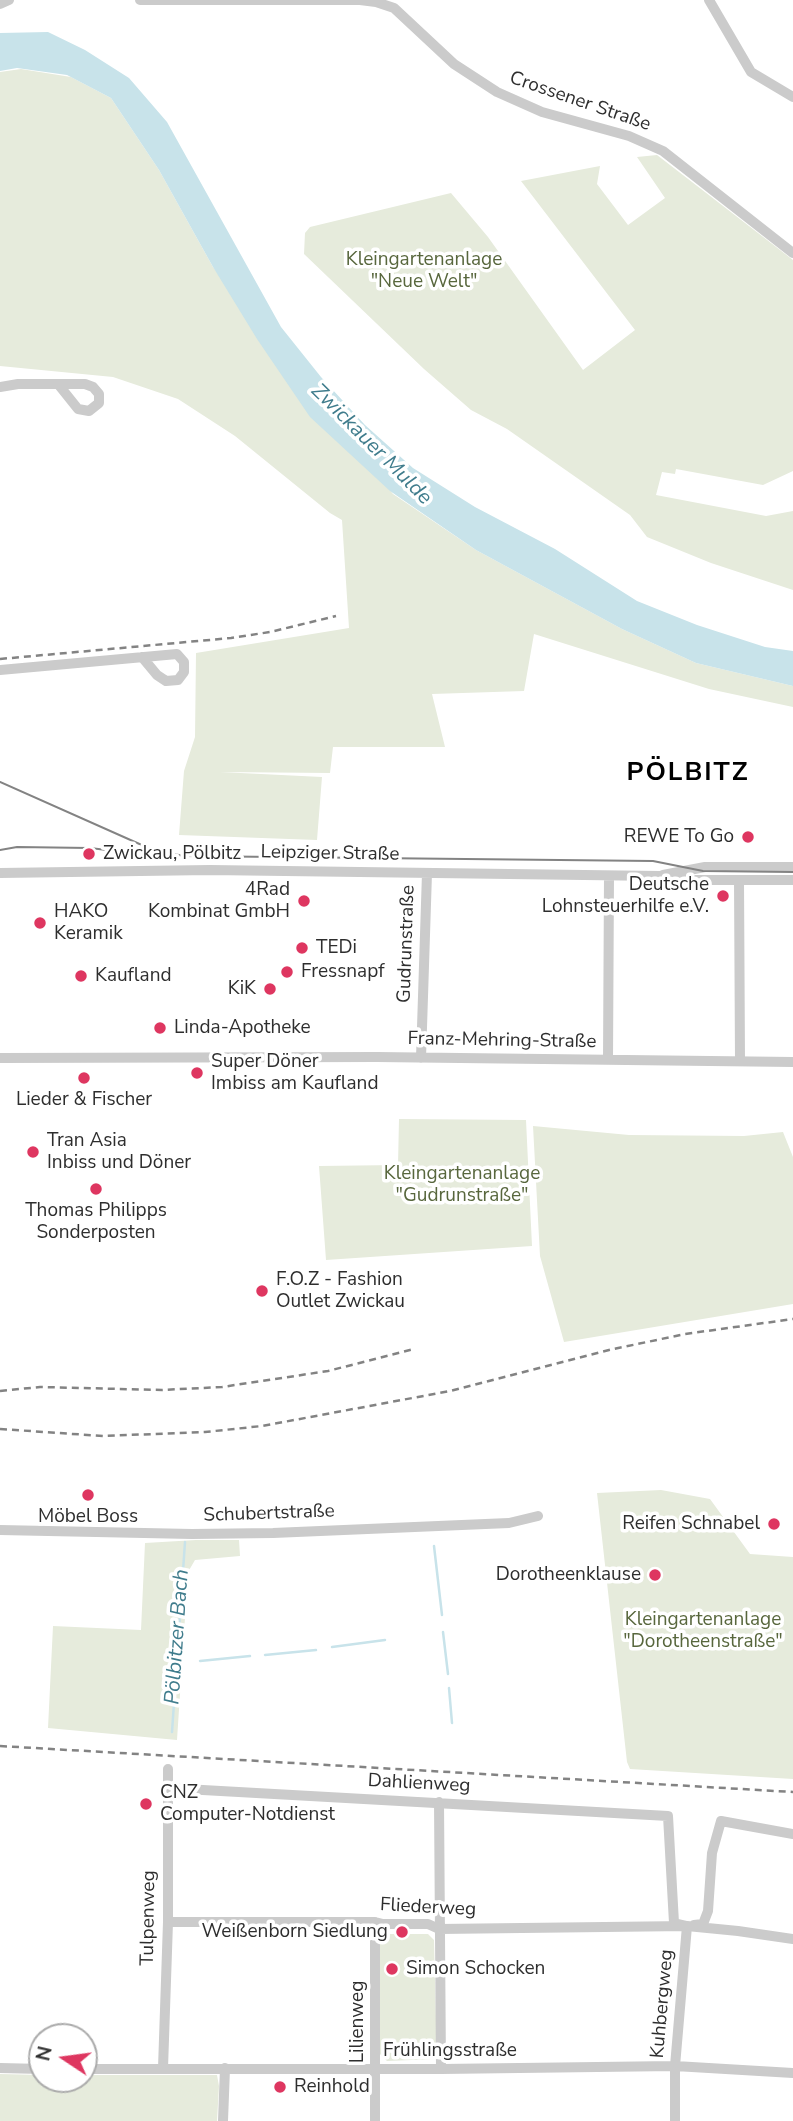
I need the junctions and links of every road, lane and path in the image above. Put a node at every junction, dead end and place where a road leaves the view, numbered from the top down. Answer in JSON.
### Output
{"nodes":[{"id":1,"x":9,"y":0,"type":"edge"},
{"id":2,"x":140,"y":0,"type":"edge"},
{"id":3,"x":709,"y":0,"type":"edge"},
{"id":4,"x":0,"y":4,"type":"edge"},
{"id":5,"x":793,"y":97,"type":"edge"},
{"id":6,"x":793,"y":253,"type":"edge"},
{"id":7,"x":58,"y":384,"type":"dead end"},
{"id":8,"x":0,"y":387,"type":"edge"},
{"id":9,"x":142,"y":657,"type":"dead end"},
{"id":10,"x":0,"y":670,"type":"edge"},
{"id":11,"x":793,"y":867,"type":"edge"},
{"id":12,"x":0,"y":873,"type":"edge"},
{"id":13,"x":427,"y":873,"type":"junction"},
{"id":14,"x":609,"y":876,"type":"junction"},
{"id":15,"x":659,"y":876,"type":"junction"},
{"id":16,"x":793,"y":880,"type":"edge"},
{"id":17,"x":739,"y":881,"type":"junction"},
{"id":18,"x":0,"y":1058,"type":"edge"},
{"id":19,"x":421,"y":1058,"type":"junction"},
{"id":20,"x":608,"y":1060,"type":"junction"},
{"id":21,"x":740,"y":1061,"type":"junction"},
{"id":22,"x":793,"y":1062,"type":"edge"},
{"id":23,"x":538,"y":1516,"type":"dead end"},
{"id":24,"x":0,"y":1530,"type":"edge"},
{"id":25,"x":168,"y":1769,"type":"dead end"},
{"id":26,"x":167,"y":1788,"type":"junction"},
{"id":27,"x":439,"y":1802,"type":"junction"},
{"id":28,"x":668,"y":1816,"type":"joint"},
{"id":29,"x":793,"y":1834,"type":"edge"},
{"id":30,"x":168,"y":1922,"type":"junction"},
{"id":31,"x":376,"y":1922,"type":"junction"},
{"id":32,"x":687,"y":1926,"type":"junction"},
{"id":33,"x":439,"y":1929,"type":"junction"},
{"id":34,"x":793,"y":1939,"type":"edge"},
{"id":35,"x":675,"y":2066,"type":"junction"},
{"id":36,"x":0,"y":2068,"type":"edge"},
{"id":37,"x":163,"y":2068,"type":"junction"},
{"id":38,"x":225,"y":2068,"type":"junction"},
{"id":39,"x":28,"y":2069,"type":"edge"},
{"id":40,"x":98,"y":2069,"type":"edge"},
{"id":41,"x":375,"y":2069,"type":"junction"},
{"id":42,"x":441,"y":2069,"type":"junction"},
{"id":43,"x":793,"y":2073,"type":"edge"},
{"id":44,"x":223,"y":2121,"type":"edge"},
{"id":45,"x":375,"y":2121,"type":"edge"},
{"id":46,"x":675,"y":2121,"type":"edge"}],
"edges":[{"from":1,"to":4,"type":"street"},
{"from":2,"to":6,"type":"street","name":"Crossener Straße"},
{"from":3,"to":5,"type":"street"},
{"from":7,"to":8,"type":"street"},
{"from":9,"to":10,"type":"street"},
{"from":11,"to":15,"type":"street","name":"Leipziger Straße"},
{"from":12,"to":13,"type":"street","name":"Leipziger Straße"},
{"from":13,"to":14,"type":"street","name":"Leipziger Straße"},
{"from":13,"to":19,"type":"street","name":"Gudrunstraße"},
{"from":14,"to":15,"type":"street","name":"Leipziger Straße"},
{"from":14,"to":20,"type":"street"},
{"from":15,"to":17,"type":"street","name":"Leipziger Straße"},
{"from":16,"to":17,"type":"street","name":"Leipziger Straße"},
{"from":17,"to":21,"type":"street"},
{"from":18,"to":19,"type":"street","name":"Franz-Mehring-Straße"},
{"from":19,"to":20,"type":"street","name":"Franz-Mehring-Straße"},
{"from":20,"to":21,"type":"street","name":"Franz-Mehring-Straße"},
{"from":21,"to":22,"type":"street","name":"Franz-Mehring-Straße"},
{"from":23,"to":24,"type":"street","name":"Schubertstraße"},
{"from":25,"to":26,"type":"street","name":"Tulpenweg"},
{"from":26,"to":27,"type":"street","name":"Dahlienweg"},
{"from":26,"to":30,"type":"street","name":"Tulpenweg"},
{"from":27,"to":28,"type":"street","name":"Dahlienweg"},
{"from":27,"to":33,"type":"street"},
{"from":28,"to":32,"type":"street","name":"Kuhbergweg"},
{"from":29,"to":32,"type":"street"},
{"from":30,"to":31,"type":"street","name":"Fliederweg"},
{"from":30,"to":37,"type":"street","name":"Tulpenweg"},
{"from":31,"to":33,"type":"street","name":"Fliederweg"},
{"from":31,"to":41,"type":"street","name":"Lilienweg"},
{"from":32,"to":33,"type":"street","name":"Fliederweg"},
{"from":32,"to":34,"type":"street","name":"Fliederweg"},
{"from":32,"to":35,"type":"street","name":"Kuhbergweg"},
{"from":33,"to":42,"type":"street"},
{"from":35,"to":42,"type":"street","name":"Frühlingsstraße"},
{"from":35,"to":43,"type":"street","name":"Frühlingsstraße"},
{"from":35,"to":46,"type":"street","name":"Kuhbergweg"},
{"from":36,"to":39,"type":"street"},
{"from":37,"to":38,"type":"street","name":"Frühlingsstraße"},
{"from":37,"to":40,"type":"street","name":"Frühlingsstraße"},
{"from":38,"to":41,"type":"street","name":"Frühlingsstraße"},
{"from":38,"to":44,"type":"street"},
{"from":41,"to":42,"type":"street","name":"Frühlingsstraße"},
{"from":41,"to":45,"type":"street","name":"Lilienweg"}]}
